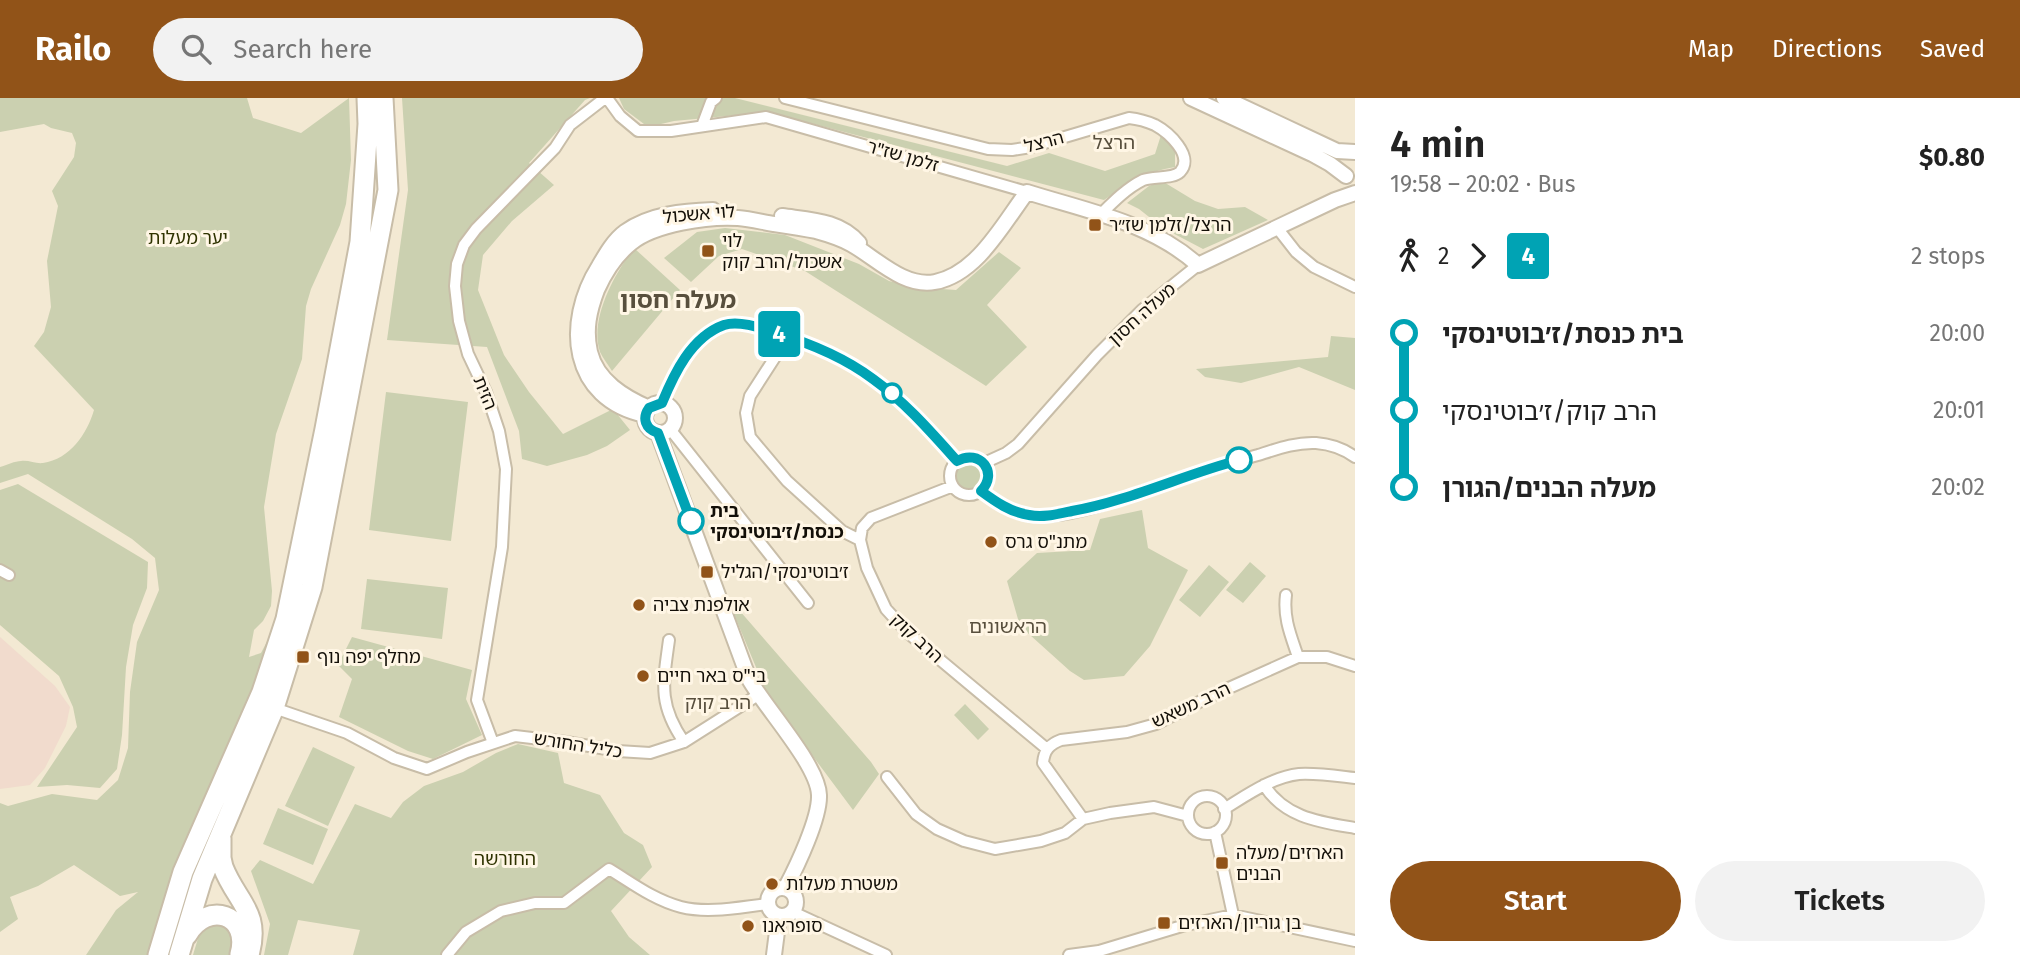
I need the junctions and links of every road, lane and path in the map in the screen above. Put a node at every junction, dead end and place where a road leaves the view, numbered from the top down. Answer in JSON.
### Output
{"nodes":[{"id":1,"x":367,"y":98,"type":"edge"},
{"id":2,"x":383,"y":98,"type":"edge"},
{"id":3,"x":606,"y":98,"type":"edge"},
{"id":4,"x":716,"y":98,"type":"edge"},
{"id":5,"x":785,"y":98,"type":"edge"},
{"id":6,"x":1191,"y":98,"type":"edge"},
{"id":7,"x":1224,"y":98,"type":"edge"},
{"id":8,"x":702,"y":126,"type":"junction"},
{"id":9,"x":1355,"y":152,"type":"edge"},
{"id":10,"x":1351,"y":185,"type":"edge"},
{"id":11,"x":1027,"y":192,"type":"junction"},
{"id":12,"x":1101,"y":214,"type":"junction"},
{"id":13,"x":1278,"y":229,"type":"junction"},
{"id":14,"x":1198,"y":265,"type":"junction"},
{"id":15,"x":1355,"y":287,"type":"edge"},
{"id":16,"x":788,"y":337,"type":"junction"},
{"id":17,"x":652,"y":409,"type":"junction"},
{"id":18,"x":664,"y":431,"type":"junction"},
{"id":19,"x":1355,"y":457,"type":"edge"},
{"id":20,"x":957,"y":461,"type":"junction"},
{"id":21,"x":984,"y":463,"type":"junction"},
{"id":22,"x":953,"y":486,"type":"junction"},
{"id":23,"x":981,"y":491,"type":"junction"},
{"id":24,"x":860,"y":540,"type":"junction"},
{"id":25,"x":1286,"y":595,"type":"dead end"},
{"id":26,"x":808,"y":603,"type":"dead end"},
{"id":27,"x":669,"y":640,"type":"dead end"},
{"id":28,"x":1298,"y":657,"type":"junction"},
{"id":29,"x":1355,"y":666,"type":"edge"},
{"id":30,"x":758,"y":695,"type":"junction"},
{"id":31,"x":274,"y":708,"type":"junction"},
{"id":32,"x":684,"y":742,"type":"junction"},
{"id":33,"x":493,"y":743,"type":"junction"},
{"id":34,"x":1047,"y":749,"type":"junction"},
{"id":35,"x":887,"y":777,"type":"dead end"},
{"id":36,"x":1355,"y":778,"type":"edge"},
{"id":37,"x":1264,"y":785,"type":"junction"},
{"id":38,"x":1224,"y":809,"type":"junction"},
{"id":39,"x":1188,"y":816,"type":"junction"},
{"id":40,"x":1083,"y":819,"type":"junction"},
{"id":41,"x":1355,"y":828,"type":"edge"},
{"id":42,"x":222,"y":830,"type":"junction"},
{"id":43,"x":1214,"y":832,"type":"junction"},
{"id":44,"x":786,"y":887,"type":"junction"},
{"id":45,"x":768,"y":904,"type":"junction"},
{"id":46,"x":786,"y":914,"type":"junction"},
{"id":47,"x":1233,"y":915,"type":"junction"},
{"id":48,"x":1355,"y":941,"type":"edge"},
{"id":49,"x":181,"y":948,"type":"edge"},
{"id":50,"x":158,"y":955,"type":"edge"},
{"id":51,"x":240,"y":955,"type":"edge"},
{"id":52,"x":249,"y":955,"type":"edge"},
{"id":53,"x":447,"y":955,"type":"edge"},
{"id":54,"x":774,"y":955,"type":"edge"},
{"id":55,"x":886,"y":955,"type":"edge"},
{"id":56,"x":1069,"y":955,"type":"edge"}],
"edges":[{"from":1,"to":50,"type":"highway"},
{"from":2,"to":31,"type":"highway"},
{"from":3,"to":8,"type":"street","name":"זלמן שז\"ר"},
{"from":3,"to":33,"type":"street","name":"הזית"},
{"from":4,"to":8,"type":"street"},
{"from":5,"to":12,"type":"street","name":"הרצל"},
{"from":6,"to":10,"type":"street"},
{"from":7,"to":9,"type":"street"},
{"from":8,"to":11,"type":"street","name":"זלמן שז\"ר"},
{"from":9,"to":10,"type":"street"},
{"from":10,"to":13,"type":"street","name":"מעלה חסון"},
{"from":11,"to":12,"type":"street","name":"זלמן שז\"ר"},
{"from":11,"to":17,"type":"street","name":"לוי אשכול"},
{"from":12,"to":14,"type":"street","name":"זלמן שז\"ר"},
{"from":13,"to":14,"type":"street","name":"מעלה חסון"},
{"from":13,"to":15,"type":"street"},
{"from":14,"to":21,"type":"street","name":"מעלה חסון"},
{"from":16,"to":17,"type":"street"},
{"from":16,"to":20,"type":"street"},
{"from":16,"to":24,"type":"street"},
{"from":17,"to":18,"type":"street"},
{"from":17,"to":18,"type":"street"},
{"from":18,"to":26,"type":"street"},
{"from":18,"to":30,"type":"street"},
{"from":19,"to":23,"type":"street"},
{"from":20,"to":21,"type":"street"},
{"from":20,"to":22,"type":"street"},
{"from":21,"to":23,"type":"street"},
{"from":22,"to":23,"type":"street"},
{"from":22,"to":24,"type":"street"},
{"from":24,"to":34,"type":"street","name":"הרב קוק"},
{"from":25,"to":28,"type":"street"},
{"from":27,"to":32,"type":"street"},
{"from":28,"to":29,"type":"street","name":"הרב משאש"},
{"from":28,"to":34,"type":"street","name":"הרב משאש"},
{"from":30,"to":32,"type":"street","name":"כליל החורש"},
{"from":30,"to":44,"type":"street"},
{"from":31,"to":33,"type":"street","name":"כליל החורש"},
{"from":31,"to":42,"type":"highway"},
{"from":32,"to":33,"type":"street","name":"כליל החורש"},
{"from":34,"to":40,"type":"street"},
{"from":35,"to":40,"type":"street"},
{"from":36,"to":37,"type":"street"},
{"from":37,"to":38,"type":"street"},
{"from":37,"to":41,"type":"street"},
{"from":38,"to":39,"type":"street"},
{"from":38,"to":43,"type":"street"},
{"from":39,"to":40,"type":"street"},
{"from":39,"to":43,"type":"street"},
{"from":42,"to":49,"type":"highway"},
{"from":42,"to":52,"type":"highway"},
{"from":43,"to":47,"type":"street"},
{"from":44,"to":45,"type":"street"},
{"from":44,"to":46,"type":"street"},
{"from":45,"to":46,"type":"street"},
{"from":45,"to":53,"type":"street"},
{"from":46,"to":54,"type":"street"},
{"from":46,"to":55,"type":"street"},
{"from":47,"to":48,"type":"street"},
{"from":47,"to":56,"type":"street"},
{"from":49,"to":51,"type":"highway"}]}
